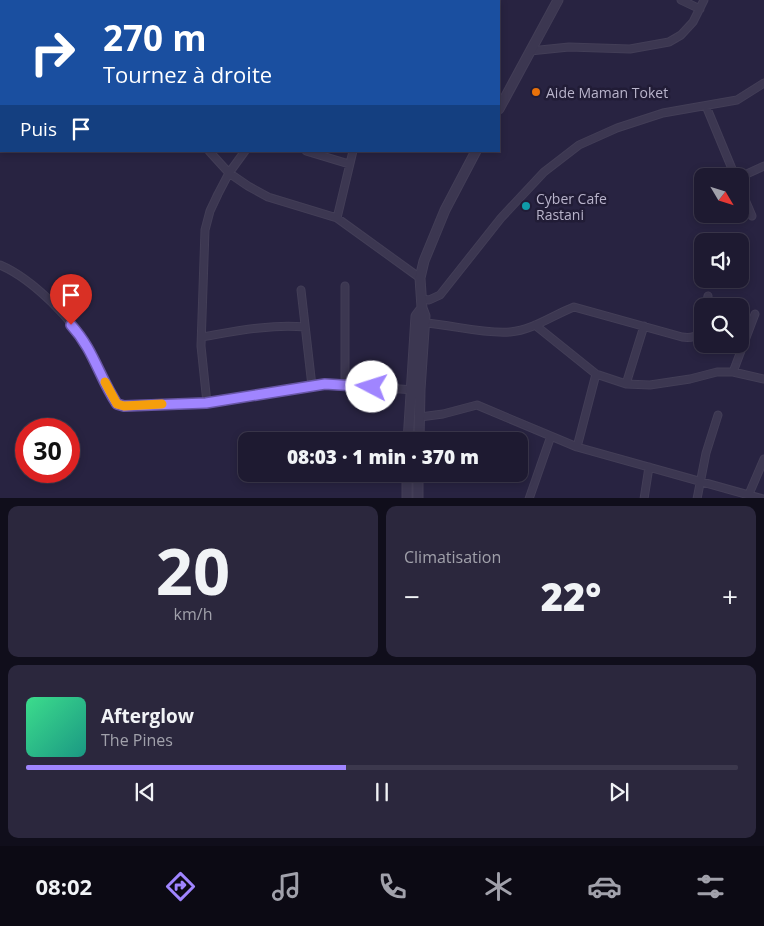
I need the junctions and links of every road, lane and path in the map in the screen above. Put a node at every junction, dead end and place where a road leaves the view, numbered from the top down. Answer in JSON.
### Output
{"nodes":[{"id":1,"x":682,"y":0,"type":"edge"},
{"id":2,"x":704,"y":0,"type":"edge"},
{"id":3,"x":556,"y":1,"type":"edge"},
{"id":4,"x":700,"y":9,"type":"junction"},
{"id":5,"x":530,"y":51,"type":"junction"},
{"id":6,"x":764,"y":83,"type":"edge"},
{"id":7,"x":706,"y":106,"type":"junction"},
{"id":8,"x":500,"y":107,"type":"edge"},
{"id":9,"x":210,"y":152,"type":"edge"},
{"id":10,"x":244,"y":152,"type":"edge"},
{"id":11,"x":309,"y":152,"type":"edge"},
{"id":12,"x":353,"y":152,"type":"edge"},
{"id":13,"x":475,"y":152,"type":"edge"},
{"id":14,"x":349,"y":164,"type":"junction"},
{"id":15,"x":764,"y":166,"type":"edge"},
{"id":16,"x":732,"y":168,"type":"edge"},
{"id":17,"x":229,"y":173,"type":"junction"},
{"id":18,"x":749,"y":173,"type":"edge"},
{"id":19,"x":749,"y":209,"type":"edge"},
{"id":20,"x":752,"y":216,"type":"dead end"},
{"id":21,"x":337,"y":218,"type":"junction"},
{"id":22,"x":0,"y":265,"type":"edge"},
{"id":23,"x":420,"y":278,"type":"junction"},
{"id":24,"x":345,"y":286,"type":"dead end"},
{"id":25,"x":301,"y":290,"type":"dead end"},
{"id":26,"x":422,"y":304,"type":"junction"},
{"id":27,"x":755,"y":314,"type":"dead end"},
{"id":28,"x":425,"y":323,"type":"junction"},
{"id":29,"x":535,"y":325,"type":"junction"},
{"id":30,"x":644,"y":326,"type":"junction"},
{"id":31,"x":305,"y":327,"type":"junction"},
{"id":32,"x":202,"y":337,"type":"junction"},
{"id":33,"x":694,"y":337,"type":"edge"},
{"id":34,"x":733,"y":372,"type":"junction"},
{"id":35,"x":596,"y":374,"type":"junction"},
{"id":36,"x":764,"y":379,"type":"edge"},
{"id":37,"x":345,"y":384,"type":"junction"},
{"id":38,"x":626,"y":384,"type":"junction"},
{"id":39,"x":312,"y":386,"type":"junction"},
{"id":40,"x":410,"y":390,"type":"junction"},
{"id":41,"x":420,"y":390,"type":"junction"},
{"id":42,"x":206,"y":403,"type":"junction"},
{"id":43,"x":718,"y":415,"type":"dead end"},
{"id":44,"x":420,"y":416,"type":"junction"},
{"id":45,"x":408,"y":432,"type":"edge"},
{"id":46,"x":419,"y":432,"type":"edge"},
{"id":47,"x":551,"y":436,"type":"junction"},
{"id":48,"x":577,"y":446,"type":"junction"},
{"id":49,"x":764,"y":458,"type":"edge"},
{"id":50,"x":649,"y":467,"type":"junction"},
{"id":51,"x":701,"y":480,"type":"junction"},
{"id":52,"x":407,"y":482,"type":"edge"},
{"id":53,"x":418,"y":482,"type":"edge"},
{"id":54,"x":749,"y":494,"type":"junction"},
{"id":55,"x":407,"y":498,"type":"edge"},
{"id":56,"x":418,"y":498,"type":"edge"},
{"id":57,"x":529,"y":498,"type":"edge"},
{"id":58,"x":644,"y":498,"type":"edge"},
{"id":59,"x":697,"y":498,"type":"edge"},
{"id":60,"x":763,"y":498,"type":"edge"}],
"edges":[{"from":1,"to":4,"type":"street"},
{"from":2,"to":4,"type":"street"},
{"from":3,"to":5,"type":"street"},
{"from":4,"to":5,"type":"street"},
{"from":5,"to":8,"type":"street"},
{"from":6,"to":7,"type":"street"},
{"from":7,"to":16,"type":"street"},
{"from":7,"to":26,"type":"street"},
{"from":9,"to":17,"type":"street"},
{"from":10,"to":17,"type":"street"},
{"from":11,"to":14,"type":"street"},
{"from":12,"to":14,"type":"street"},
{"from":13,"to":23,"type":"street"},
{"from":14,"to":21,"type":"street"},
{"from":15,"to":18,"type":"street"},
{"from":17,"to":21,"type":"street"},
{"from":17,"to":32,"type":"street"},
{"from":19,"to":20,"type":"street"},
{"from":21,"to":23,"type":"street"},
{"from":22,"to":42,"type":"street"},
{"from":23,"to":26,"type":"street"},
{"from":24,"to":37,"type":"street"},
{"from":25,"to":31,"type":"street"},
{"from":26,"to":28,"type":"street"},
{"from":26,"to":40,"type":"street"},
{"from":27,"to":34,"type":"street"},
{"from":28,"to":29,"type":"street"},
{"from":28,"to":41,"type":"street"},
{"from":29,"to":30,"type":"street"},
{"from":29,"to":35,"type":"street"},
{"from":30,"to":33,"type":"street"},
{"from":30,"to":38,"type":"street"},
{"from":31,"to":32,"type":"street"},
{"from":31,"to":39,"type":"street"},
{"from":32,"to":42,"type":"street"},
{"from":34,"to":36,"type":"street"},
{"from":34,"to":38,"type":"street"},
{"from":35,"to":38,"type":"street"},
{"from":35,"to":48,"type":"street"},
{"from":37,"to":39,"type":"street"},
{"from":37,"to":40,"type":"street"},
{"from":39,"to":42,"type":"street"},
{"from":40,"to":41,"type":"street"},
{"from":40,"to":45,"type":"street"},
{"from":41,"to":44,"type":"street"},
{"from":43,"to":51,"type":"street"},
{"from":44,"to":46,"type":"street"},
{"from":44,"to":47,"type":"street"},
{"from":47,"to":48,"type":"street"},
{"from":47,"to":57,"type":"street"},
{"from":48,"to":50,"type":"street"},
{"from":49,"to":54,"type":"street"},
{"from":50,"to":51,"type":"street"},
{"from":50,"to":58,"type":"street"},
{"from":51,"to":54,"type":"street"},
{"from":51,"to":59,"type":"street"},
{"from":52,"to":55,"type":"street"},
{"from":53,"to":56,"type":"street"},
{"from":54,"to":60,"type":"street"}]}
